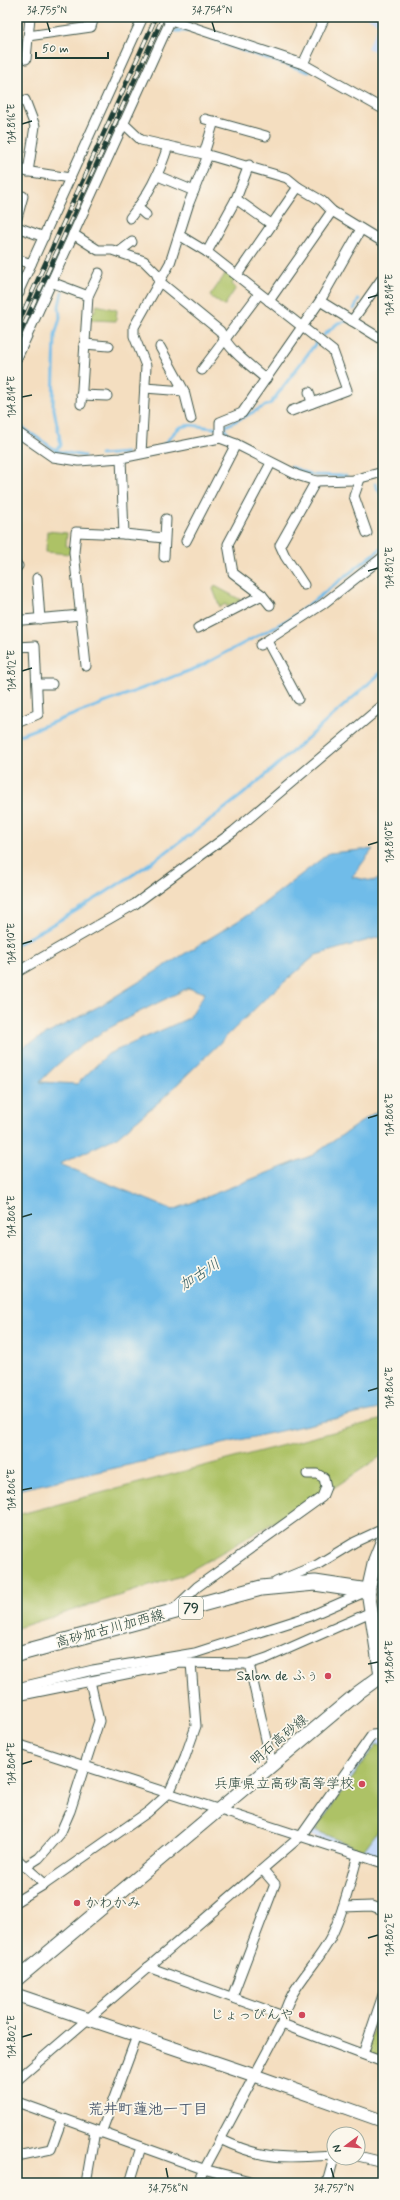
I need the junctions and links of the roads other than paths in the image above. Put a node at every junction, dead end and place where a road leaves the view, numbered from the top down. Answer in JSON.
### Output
{"nodes":[{"id":1,"x":30,"y":17,"type":"edge"},
{"id":2,"x":94,"y":17,"type":"edge"},
{"id":3,"x":144,"y":17,"type":"edge"},
{"id":4,"x":325,"y":17,"type":"edge"},
{"id":5,"x":168,"y":18,"type":"edge"},
{"id":6,"x":28,"y":36,"type":"junction"},
{"id":7,"x":26,"y":59,"type":"dead end"},
{"id":8,"x":303,"y":64,"type":"junction"},
{"id":9,"x":17,"y":102,"type":"edge"},
{"id":10,"x":383,"y":108,"type":"edge"},
{"id":11,"x":123,"y":123,"type":"junction"},
{"id":12,"x":266,"y":136,"type":"dead end"},
{"id":13,"x":168,"y":146,"type":"junction"},
{"id":14,"x":206,"y":154,"type":"junction"},
{"id":15,"x":249,"y":165,"type":"junction"},
{"id":16,"x":18,"y":170,"type":"edge"},
{"id":17,"x":28,"y":172,"type":"junction"},
{"id":18,"x":158,"y":176,"type":"junction"},
{"id":19,"x":70,"y":178,"type":"junction"},
{"id":20,"x":298,"y":187,"type":"junction"},
{"id":21,"x":194,"y":191,"type":"junction"},
{"id":22,"x":236,"y":199,"type":"junction"},
{"id":23,"x":20,"y":201,"type":"edge"},
{"id":24,"x":138,"y":208,"type":"junction"},
{"id":25,"x":332,"y":210,"type":"junction"},
{"id":26,"x":146,"y":215,"type":"dead end"},
{"id":27,"x":17,"y":218,"type":"edge"},
{"id":28,"x":130,"y":218,"type":"dead end"},
{"id":29,"x":271,"y":224,"type":"junction"},
{"id":30,"x":17,"y":228,"type":"edge"},
{"id":31,"x":361,"y":229,"type":"junction"},
{"id":32,"x":73,"y":234,"type":"junction"},
{"id":33,"x":179,"y":235,"type":"junction"},
{"id":34,"x":44,"y":237,"type":"junction"},
{"id":35,"x":132,"y":242,"type":"dead end"},
{"id":36,"x":383,"y":242,"type":"edge"},
{"id":37,"x":119,"y":252,"type":"junction"},
{"id":38,"x":207,"y":252,"type":"junction"},
{"id":39,"x":17,"y":259,"type":"edge"},
{"id":40,"x":31,"y":264,"type":"junction"},
{"id":41,"x":99,"y":273,"type":"dead end"},
{"id":42,"x":237,"y":275,"type":"junction"},
{"id":43,"x":383,"y":277,"type":"edge"},
{"id":44,"x":51,"y":282,"type":"junction"},
{"id":45,"x":160,"y":282,"type":"junction"},
{"id":46,"x":17,"y":293,"type":"edge"},
{"id":47,"x":259,"y":294,"type":"junction"},
{"id":48,"x":88,"y":296,"type":"junction"},
{"id":49,"x":269,"y":301,"type":"junction"},
{"id":50,"x":320,"y":301,"type":"junction"},
{"id":51,"x":352,"y":321,"type":"junction"},
{"id":52,"x":303,"y":327,"type":"junction"},
{"id":53,"x":383,"y":340,"type":"edge"},
{"id":54,"x":225,"y":341,"type":"junction"},
{"id":55,"x":84,"y":344,"type":"junction"},
{"id":56,"x":109,"y":346,"type":"dead end"},
{"id":57,"x":160,"y":347,"type":"dead end"},
{"id":58,"x":17,"y":358,"type":"edge"},
{"id":59,"x":202,"y":370,"type":"dead end"},
{"id":60,"x":266,"y":379,"type":"junction"},
{"id":61,"x":145,"y":388,"type":"junction"},
{"id":62,"x":184,"y":391,"type":"junction"},
{"id":63,"x":309,"y":392,"type":"dead end"},
{"id":64,"x":107,"y":396,"type":"dead end"},
{"id":65,"x":312,"y":403,"type":"junction"},
{"id":66,"x":291,"y":411,"type":"dead end"},
{"id":67,"x":191,"y":419,"type":"dead end"},
{"id":68,"x":17,"y":432,"type":"edge"},
{"id":69,"x":220,"y":438,"type":"junction"},
{"id":70,"x":236,"y":444,"type":"junction"},
{"id":71,"x":141,"y":450,"type":"junction"},
{"id":72,"x":122,"y":458,"type":"junction"},
{"id":73,"x":272,"y":463,"type":"junction"},
{"id":74,"x":383,"y":472,"type":"edge"},
{"id":75,"x":316,"y":480,"type":"junction"},
{"id":76,"x":360,"y":480,"type":"junction"},
{"id":77,"x":166,"y":519,"type":"dead end"},
{"id":78,"x":368,"y":526,"type":"dead end"},
{"id":79,"x":124,"y":534,"type":"junction"},
{"id":80,"x":164,"y":538,"type":"junction"},
{"id":81,"x":186,"y":541,"type":"dead end"},
{"id":82,"x":164,"y":557,"type":"dead end"},
{"id":83,"x":383,"y":557,"type":"edge"},
{"id":84,"x":37,"y":578,"type":"dead end"},
{"id":85,"x":303,"y":578,"type":"dead end"},
{"id":86,"x":262,"y":595,"type":"junction"},
{"id":87,"x":270,"y":605,"type":"dead end"},
{"id":88,"x":81,"y":615,"type":"junction"},
{"id":89,"x":40,"y":618,"type":"junction"},
{"id":90,"x":23,"y":620,"type":"dead end"},
{"id":91,"x":198,"y":628,"type":"dead end"},
{"id":92,"x":17,"y":647,"type":"edge"},
{"id":93,"x":86,"y":666,"type":"dead end"},
{"id":94,"x":37,"y":684,"type":"junction"},
{"id":95,"x":52,"y":684,"type":"dead end"},
{"id":96,"x":298,"y":699,"type":"dead end"},
{"id":97,"x":383,"y":705,"type":"edge"},
{"id":98,"x":17,"y":723,"type":"edge"},
{"id":99,"x":17,"y":972,"type":"edge"},
{"id":100,"x":307,"y":1474,"type":"dead end"},
{"id":101,"x":383,"y":1529,"type":"edge"},
{"id":102,"x":383,"y":1540,"type":"edge"},
{"id":103,"x":262,"y":1588,"type":"junction"},
{"id":104,"x":368,"y":1591,"type":"junction"},
{"id":105,"x":170,"y":1613,"type":"junction"},
{"id":106,"x":372,"y":1618,"type":"junction"},
{"id":107,"x":383,"y":1638,"type":"edge"},
{"id":108,"x":17,"y":1654,"type":"edge"},
{"id":109,"x":191,"y":1663,"type":"junction"},
{"id":110,"x":249,"y":1664,"type":"junction"},
{"id":111,"x":382,"y":1676,"type":"edge"},
{"id":112,"x":90,"y":1681,"type":"junction"},
{"id":113,"x":17,"y":1688,"type":"edge"},
{"id":114,"x":17,"y":1696,"type":"edge"},
{"id":115,"x":383,"y":1734,"type":"edge"},
{"id":116,"x":17,"y":1744,"type":"edge"},
{"id":117,"x":84,"y":1764,"type":"junction"},
{"id":118,"x":272,"y":1766,"type":"junction"},
{"id":119,"x":169,"y":1793,"type":"junction"},
{"id":120,"x":220,"y":1810,"type":"junction"},
{"id":121,"x":301,"y":1836,"type":"junction"},
{"id":122,"x":358,"y":1855,"type":"junction"},
{"id":123,"x":17,"y":1859,"type":"edge"},
{"id":124,"x":383,"y":1863,"type":"edge"},
{"id":125,"x":25,"y":1867,"type":"junction"},
{"id":126,"x":263,"y":1870,"type":"junction"},
{"id":127,"x":45,"y":1884,"type":"junction"},
{"id":128,"x":17,"y":1901,"type":"edge"},
{"id":129,"x":343,"y":1906,"type":"junction"},
{"id":130,"x":383,"y":1910,"type":"edge"},
{"id":131,"x":148,"y":1967,"type":"junction"},
{"id":132,"x":17,"y":1979,"type":"edge"},
{"id":133,"x":17,"y":1995,"type":"edge"},
{"id":134,"x":383,"y":1995,"type":"edge"},
{"id":135,"x":232,"y":1997,"type":"junction"},
{"id":136,"x":88,"y":2020,"type":"junction"},
{"id":137,"x":283,"y":2020,"type":"junction"},
{"id":138,"x":137,"y":2036,"type":"junction"},
{"id":139,"x":363,"y":2054,"type":"junction"},
{"id":140,"x":383,"y":2062,"type":"edge"},
{"id":141,"x":256,"y":2076,"type":"junction"},
{"id":142,"x":17,"y":2080,"type":"edge"},
{"id":143,"x":17,"y":2102,"type":"edge"},
{"id":144,"x":62,"y":2119,"type":"junction"},
{"id":145,"x":383,"y":2121,"type":"edge"},
{"id":146,"x":98,"y":2132,"type":"junction"},
{"id":147,"x":220,"y":2140,"type":"junction"},
{"id":148,"x":140,"y":2147,"type":"junction"},
{"id":149,"x":17,"y":2156,"type":"edge"},
{"id":150,"x":326,"y":2157,"type":"edge"},
{"id":151,"x":366,"y":2158,"type":"edge"},
{"id":152,"x":383,"y":2162,"type":"edge"},
{"id":153,"x":332,"y":2166,"type":"edge"},
{"id":154,"x":203,"y":2168,"type":"junction"},
{"id":155,"x":86,"y":2183,"type":"edge"},
{"id":156,"x":130,"y":2183,"type":"edge"},
{"id":157,"x":197,"y":2183,"type":"edge"},
{"id":158,"x":258,"y":2183,"type":"edge"},
{"id":159,"x":327,"y":2183,"type":"edge"}],
"edges":[{"from":1,"to":6,"type":"street"},
{"from":2,"to":6,"type":"street"},
{"from":3,"to":19,"type":"street"},
{"from":4,"to":8,"type":"street"},
{"from":5,"to":8,"type":"street"},
{"from":5,"to":11,"type":"street"},
{"from":6,"to":7,"type":"street"},
{"from":8,"to":10,"type":"street"},
{"from":9,"to":17,"type":"street"},
{"from":11,"to":13,"type":"street"},
{"from":11,"to":32,"type":"street"},
{"from":12,"to":14,"type":"street"},
{"from":13,"to":14,"type":"street"},
{"from":13,"to":18,"type":"street"},
{"from":14,"to":15,"type":"street"},
{"from":14,"to":21,"type":"street"},
{"from":15,"to":20,"type":"street"},
{"from":15,"to":22,"type":"street"},
{"from":16,"to":17,"type":"street"},
{"from":17,"to":19,"type":"street"},
{"from":18,"to":21,"type":"street"},
{"from":18,"to":24,"type":"street"},
{"from":19,"to":34,"type":"street"},
{"from":20,"to":25,"type":"street"},
{"from":20,"to":29,"type":"street"},
{"from":21,"to":33,"type":"street"},
{"from":22,"to":29,"type":"street"},
{"from":22,"to":38,"type":"street"},
{"from":23,"to":27,"type":"street"},
{"from":24,"to":26,"type":"street"},
{"from":24,"to":28,"type":"street"},
{"from":25,"to":31,"type":"street"},
{"from":25,"to":49,"type":"street"},
{"from":29,"to":42,"type":"street"},
{"from":30,"to":34,"type":"street"},
{"from":31,"to":36,"type":"street"},
{"from":31,"to":50,"type":"street"},
{"from":32,"to":37,"type":"street"},
{"from":32,"to":44,"type":"street"},
{"from":33,"to":38,"type":"street"},
{"from":33,"to":45,"type":"street"},
{"from":34,"to":40,"type":"street"},
{"from":35,"to":37,"type":"street"},
{"from":37,"to":45,"type":"street"},
{"from":38,"to":42,"type":"street"},
{"from":39,"to":40,"type":"street"},
{"from":40,"to":46,"type":"street"},
{"from":41,"to":48,"type":"street"},
{"from":42,"to":47,"type":"street"},
{"from":43,"to":51,"type":"street"},
{"from":44,"to":48,"type":"street"},
{"from":44,"to":58,"type":"street"},
{"from":45,"to":54,"type":"street"},
{"from":45,"to":61,"type":"street"},
{"from":47,"to":49,"type":"street"},
{"from":47,"to":54,"type":"street"},
{"from":48,"to":55,"type":"street"},
{"from":49,"to":52,"type":"street"},
{"from":50,"to":51,"type":"street"},
{"from":50,"to":52,"type":"street"},
{"from":51,"to":53,"type":"street"},
{"from":52,"to":60,"type":"street"},
{"from":52,"to":65,"type":"street"},
{"from":54,"to":59,"type":"street"},
{"from":54,"to":60,"type":"street"},
{"from":55,"to":56,"type":"street"},
{"from":55,"to":64,"type":"street"},
{"from":57,"to":62,"type":"street"},
{"from":60,"to":69,"type":"street"},
{"from":61,"to":62,"type":"street"},
{"from":61,"to":71,"type":"street"},
{"from":62,"to":67,"type":"street"},
{"from":63,"to":65,"type":"street"},
{"from":65,"to":66,"type":"street"},
{"from":68,"to":72,"type":"street"},
{"from":69,"to":70,"type":"street"},
{"from":69,"to":71,"type":"street"},
{"from":70,"to":73,"type":"street"},
{"from":70,"to":81,"type":"street"},
{"from":71,"to":72,"type":"street"},
{"from":72,"to":79,"type":"street"},
{"from":73,"to":75,"type":"street"},
{"from":73,"to":86,"type":"street"},
{"from":74,"to":76,"type":"street"},
{"from":75,"to":76,"type":"street"},
{"from":75,"to":85,"type":"street"},
{"from":76,"to":78,"type":"street"},
{"from":77,"to":80,"type":"street"},
{"from":79,"to":80,"type":"street"},
{"from":79,"to":88,"type":"street"},
{"from":80,"to":82,"type":"street"},
{"from":83,"to":96,"type":"street"},
{"from":84,"to":89,"type":"street"},
{"from":86,"to":87,"type":"street"},
{"from":86,"to":91,"type":"street"},
{"from":88,"to":89,"type":"street"},
{"from":88,"to":93,"type":"street"},
{"from":89,"to":90,"type":"street"},
{"from":92,"to":94,"type":"street"},
{"from":94,"to":95,"type":"street"},
{"from":94,"to":98,"type":"street"},
{"from":97,"to":99,"type":"street"},
{"from":100,"to":105,"type":"street"},
{"from":101,"to":103,"type":"street"},
{"from":102,"to":104,"type":"main road","name":"明石高砂線"},
{"from":103,"to":104,"type":"main road","name":"高砂加古川加西線","number":"79"},
{"from":103,"to":105,"type":"main road","name":"高砂加古川加西線","number":"79"},
{"from":104,"to":106,"type":"main road","name":"明石高砂線"},
{"from":104,"to":113,"type":"street"},
{"from":105,"to":108,"type":"main road","name":"高砂加古川加西線","number":"79"},
{"from":106,"to":107,"type":"main road"},
{"from":106,"to":110,"type":"street"},
{"from":106,"to":111,"type":"main road","name":"明石高砂線"},
{"from":109,"to":110,"type":"street"},
{"from":109,"to":112,"type":"street"},
{"from":109,"to":119,"type":"street"},
{"from":110,"to":118,"type":"street"},
{"from":111,"to":118,"type":"main road","name":"明石高砂線"},
{"from":112,"to":114,"type":"street"},
{"from":112,"to":117,"type":"street"},
{"from":115,"to":121,"type":"street"},
{"from":116,"to":117,"type":"street"},
{"from":117,"to":119,"type":"street"},
{"from":117,"to":125,"type":"street"},
{"from":118,"to":120,"type":"main road","name":"明石高砂線"},
{"from":119,"to":120,"type":"street"},
{"from":119,"to":127,"type":"street"},
{"from":120,"to":121,"type":"street"},
{"from":120,"to":132,"type":"main road","name":"明石高砂線"},
{"from":121,"to":122,"type":"street"},
{"from":121,"to":126,"type":"street"},
{"from":122,"to":124,"type":"street"},
{"from":122,"to":129,"type":"street"},
{"from":123,"to":125,"type":"street"},
{"from":125,"to":127,"type":"street"},
{"from":126,"to":131,"type":"street"},
{"from":126,"to":135,"type":"street"},
{"from":127,"to":128,"type":"street"},
{"from":129,"to":130,"type":"street"},
{"from":129,"to":137,"type":"street"},
{"from":131,"to":135,"type":"street"},
{"from":131,"to":136,"type":"street"},
{"from":133,"to":136,"type":"street"},
{"from":134,"to":139,"type":"street"},
{"from":135,"to":137,"type":"street"},
{"from":136,"to":138,"type":"street"},
{"from":136,"to":142,"type":"street"},
{"from":137,"to":139,"type":"street"},
{"from":137,"to":141,"type":"street"},
{"from":138,"to":141,"type":"street"},
{"from":138,"to":146,"type":"street"},
{"from":139,"to":140,"type":"street"},
{"from":141,"to":145,"type":"street"},
{"from":141,"to":147,"type":"street"},
{"from":143,"to":144,"type":"street"},
{"from":144,"to":146,"type":"street"},
{"from":144,"to":149,"type":"street"},
{"from":146,"to":148,"type":"street"},
{"from":146,"to":155,"type":"street"},
{"from":147,"to":150,"type":"street"},
{"from":147,"to":154,"type":"street"},
{"from":148,"to":154,"type":"street"},
{"from":148,"to":156,"type":"street"},
{"from":151,"to":152,"type":"street"},
{"from":153,"to":159,"type":"street"},
{"from":154,"to":157,"type":"street"},
{"from":154,"to":158,"type":"street"}]}
